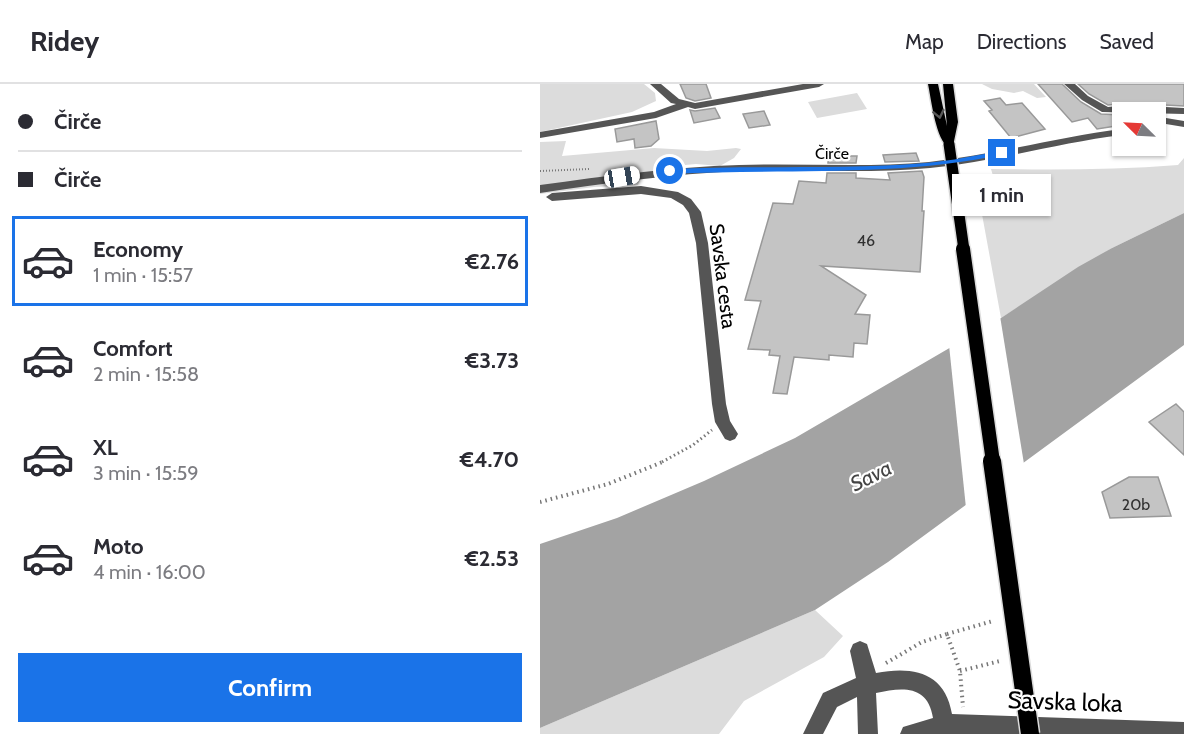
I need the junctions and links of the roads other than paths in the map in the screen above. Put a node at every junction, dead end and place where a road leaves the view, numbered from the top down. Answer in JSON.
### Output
{"nodes":[{"id":1,"x":655,"y":84,"type":"edge"},
{"id":2,"x":819,"y":84,"type":"edge"},
{"id":3,"x":933,"y":84,"type":"edge"},
{"id":4,"x":948,"y":84,"type":"edge"},
{"id":5,"x":1069,"y":84,"type":"edge"},
{"id":6,"x":684,"y":105,"type":"junction"},
{"id":7,"x":1184,"y":111,"type":"edge"},
{"id":8,"x":1166,"y":121,"type":"edge"},
{"id":9,"x":1184,"y":124,"type":"edge"},
{"id":10,"x":1112,"y":133,"type":"edge"},
{"id":11,"x":540,"y":135,"type":"edge"},
{"id":12,"x":949,"y":144,"type":"junction"},
{"id":13,"x":540,"y":189,"type":"edge"},
{"id":14,"x":540,"y":198,"type":"edge"},
{"id":15,"x":730,"y":434,"type":"dead end"},
{"id":16,"x":860,"y":651,"type":"dead end"},
{"id":17,"x":867,"y":679,"type":"junction"},
{"id":18,"x":954,"y":725,"type":"junction"},
{"id":19,"x":1183,"y":733,"type":"edge"},
{"id":20,"x":813,"y":734,"type":"edge"},
{"id":21,"x":868,"y":734,"type":"edge"},
{"id":22,"x":910,"y":734,"type":"edge"},
{"id":23,"x":1030,"y":734,"type":"edge"}],
"edges":[{"from":1,"to":6,"type":"street"},
{"from":2,"to":6,"type":"street"},
{"from":3,"to":12,"type":"main road","one_way":true},
{"from":4,"to":12,"type":"main road"},
{"from":5,"to":7,"type":"street"},
{"from":6,"to":11,"type":"street"},
{"from":8,"to":9,"type":"street"},
{"from":10,"to":13,"type":"street","name":"Čirče"},
{"from":12,"to":23,"type":"main road","bridge":true},
{"from":14,"to":15,"type":"street","name":"Savska cesta"},
{"from":16,"to":17,"type":"street"},
{"from":17,"to":18,"type":"street"},
{"from":17,"to":20,"type":"street"},
{"from":17,"to":21,"type":"street"},
{"from":18,"to":19,"type":"street","name":"Savska loka"},
{"from":18,"to":22,"type":"street","name":"Savska loka"}]}
